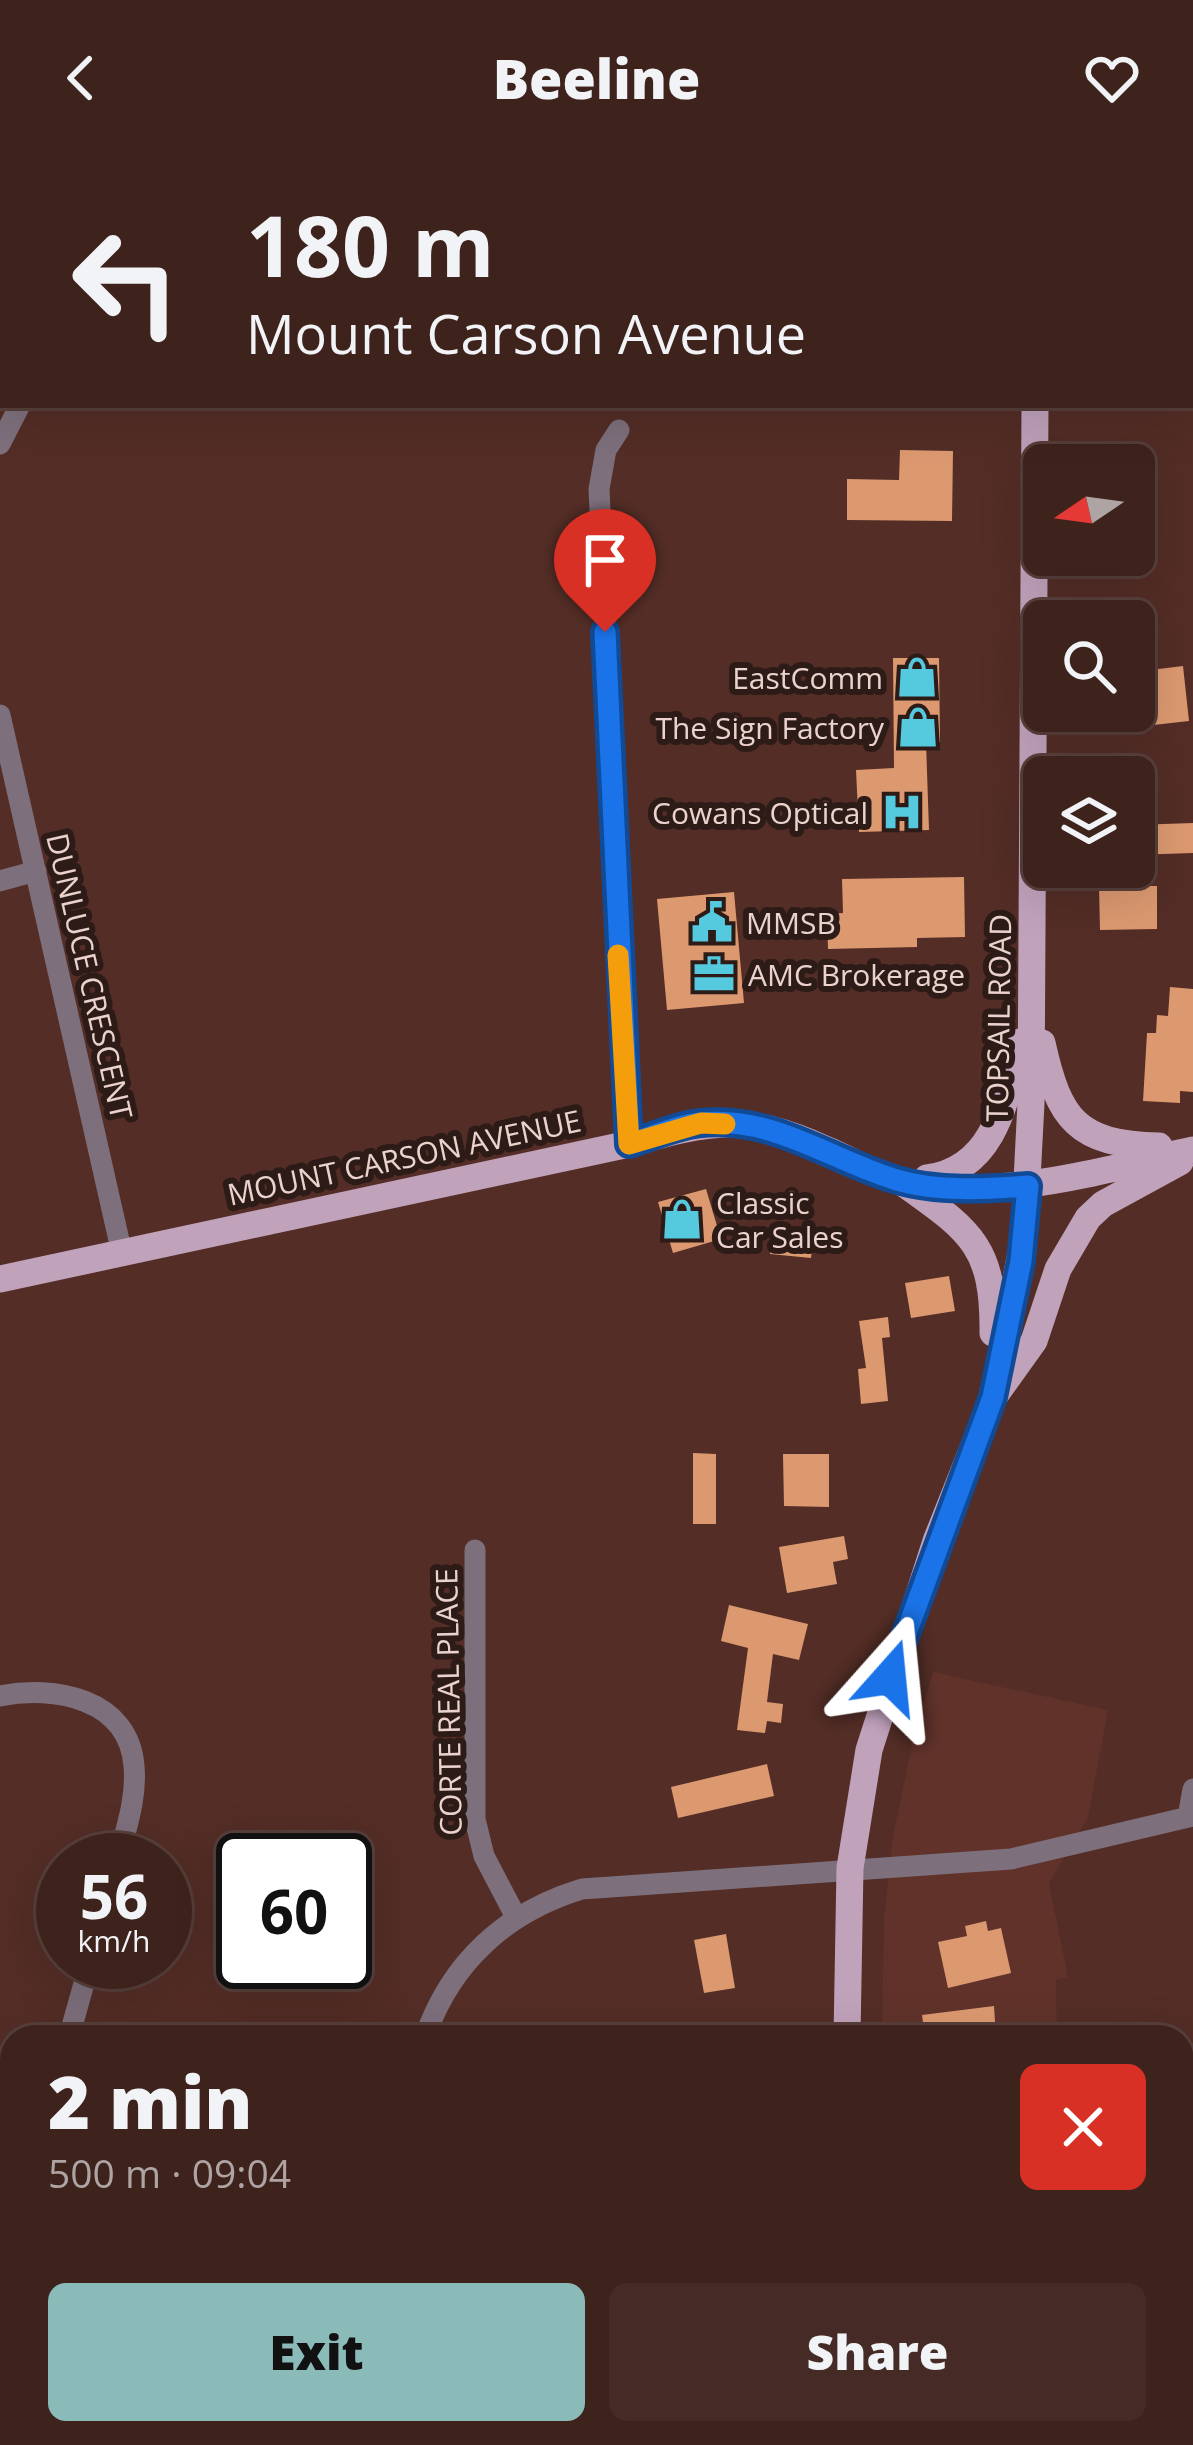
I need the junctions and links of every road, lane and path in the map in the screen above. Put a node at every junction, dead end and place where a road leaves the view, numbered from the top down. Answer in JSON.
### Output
{"nodes":[{"id":1,"x":18,"y":408,"type":"edge"},
{"id":2,"x":1035,"y":408,"type":"edge"},
{"id":3,"x":619,"y":430,"type":"dead end"},
{"id":4,"x":0,"y":444,"type":"edge"},
{"id":5,"x":0,"y":715,"type":"edge"},
{"id":6,"x":36,"y":871,"type":"junction"},
{"id":7,"x":0,"y":880,"type":"edge"},
{"id":8,"x":1031,"y":995,"type":"junction"},
{"id":9,"x":629,"y":1144,"type":"junction"},
{"id":10,"x":1193,"y":1151,"type":"edge"},
{"id":11,"x":899,"y":1181,"type":"junction"},
{"id":12,"x":1028,"y":1186,"type":"junction"},
{"id":13,"x":121,"y":1250,"type":"junction"},
{"id":14,"x":0,"y":1279,"type":"edge"},
{"id":15,"x":993,"y":1397,"type":"junction"},
{"id":16,"x":475,"y":1550,"type":"dead end"},
{"id":17,"x":0,"y":1696,"type":"edge"},
{"id":18,"x":1193,"y":1789,"type":"edge"},
{"id":19,"x":1191,"y":1816,"type":"edge"},
{"id":20,"x":124,"y":1833,"type":"edge"},
{"id":21,"x":850,"y":1868,"type":"junction"},
{"id":22,"x":516,"y":1917,"type":"junction"},
{"id":23,"x":82,"y":1989,"type":"edge"},
{"id":24,"x":72,"y":2025,"type":"edge"},
{"id":25,"x":431,"y":2025,"type":"edge"},
{"id":26,"x":847,"y":2025,"type":"edge"}],
"edges":[{"from":1,"to":4,"type":"street"},
{"from":2,"to":8,"type":"main road","name":"TOPSAIL ROAD"},
{"from":3,"to":9,"type":"street"},
{"from":5,"to":6,"type":"street","name":"DUNLUCE CRESCENT"},
{"from":6,"to":7,"type":"street"},
{"from":6,"to":13,"type":"street","name":"DUNLUCE CRESCENT"},
{"from":8,"to":10,"type":"main road"},
{"from":8,"to":11,"type":"main road"},
{"from":8,"to":12,"type":"main road","name":"TOPSAIL ROAD"},
{"from":9,"to":11,"type":"main road","name":"MOUNT CARSON AVENUE"},
{"from":9,"to":13,"type":"main road","name":"MOUNT CARSON AVENUE"},
{"from":10,"to":12,"type":"main road","name":"MOUNT CARSON AVENUE"},
{"from":10,"to":15,"type":"main road"},
{"from":11,"to":12,"type":"main road","name":"MOUNT CARSON AVENUE"},
{"from":11,"to":15,"type":"main road"},
{"from":12,"to":15,"type":"main road","name":"TOPSAIL ROAD"},
{"from":13,"to":14,"type":"main road","name":"MOUNT CARSON AVENUE"},
{"from":15,"to":21,"type":"main road","name":"TOPSAIL ROAD"},
{"from":16,"to":22,"type":"street","name":"CORTE REAL PLACE"},
{"from":17,"to":20,"type":"street"},
{"from":18,"to":19,"type":"street"},
{"from":19,"to":21,"type":"street"},
{"from":21,"to":22,"type":"street"},
{"from":21,"to":26,"type":"main road","name":"TOPSAIL ROAD"},
{"from":22,"to":25,"type":"street"},
{"from":23,"to":24,"type":"street"}]}
